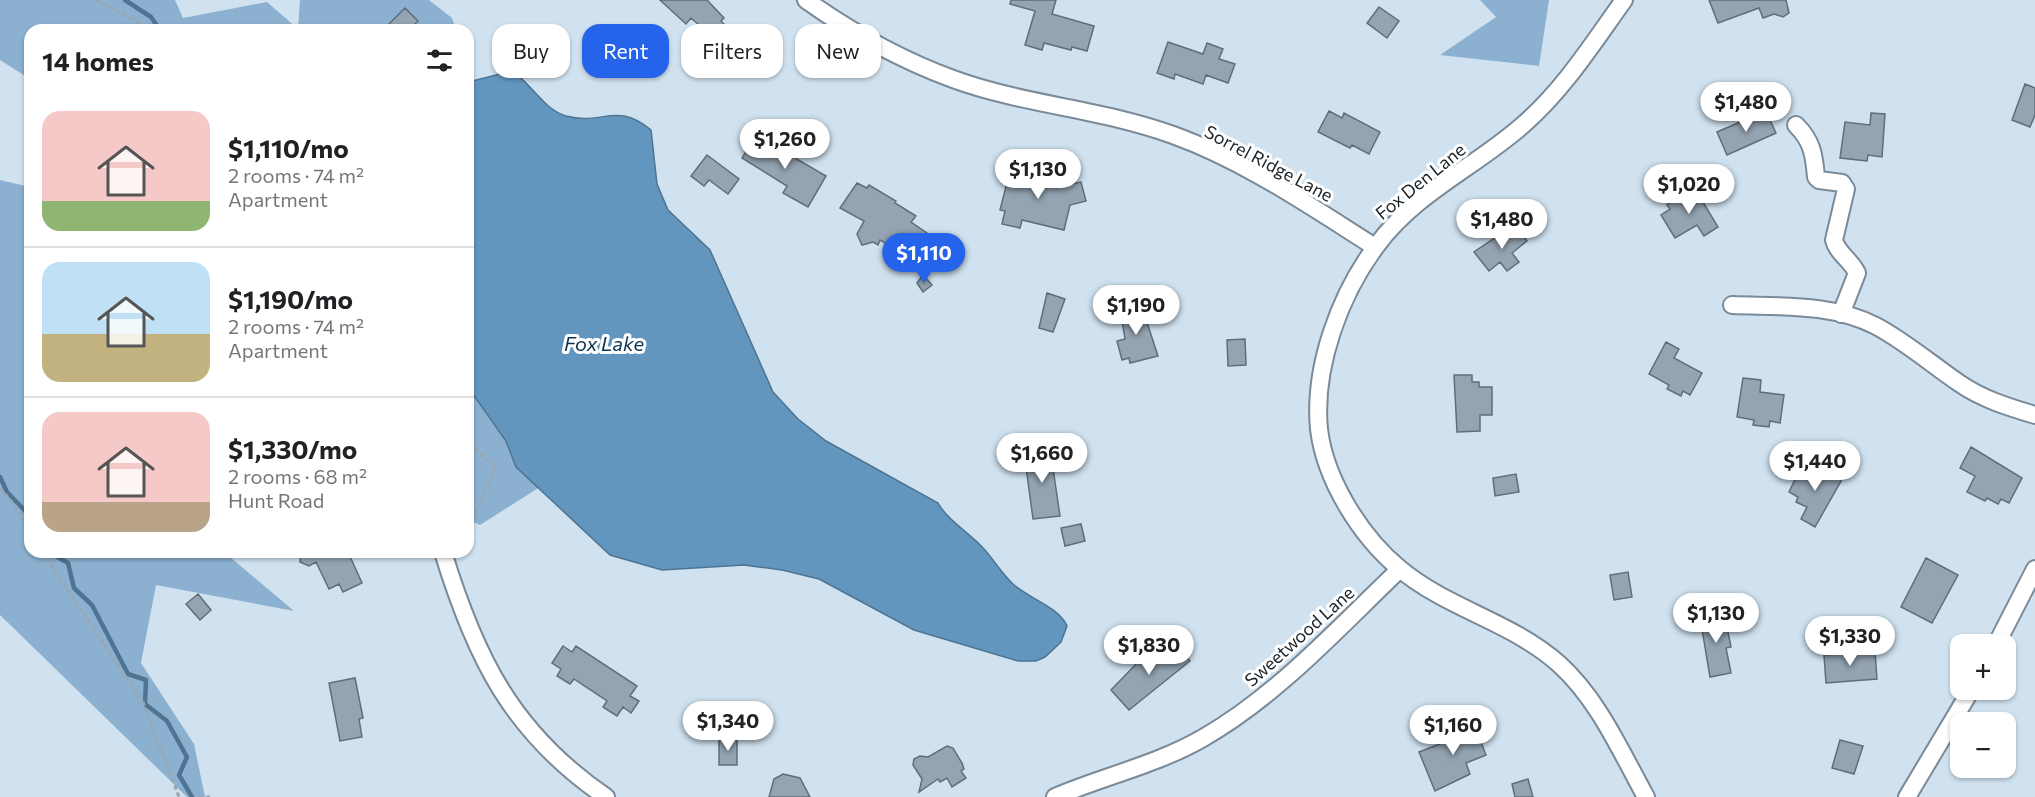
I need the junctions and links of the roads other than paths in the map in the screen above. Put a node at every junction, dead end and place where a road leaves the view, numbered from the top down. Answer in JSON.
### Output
{"nodes":[{"id":1,"x":806,"y":0,"type":"edge"},
{"id":2,"x":1624,"y":0,"type":"edge"},
{"id":3,"x":1796,"y":125,"type":"dead end"},
{"id":4,"x":1375,"y":247,"type":"junction"},
{"id":5,"x":1732,"y":305,"type":"dead end"},
{"id":6,"x":1841,"y":314,"type":"junction"},
{"id":7,"x":2035,"y":415,"type":"edge"},
{"id":8,"x":445,"y":558,"type":"edge"},
{"id":9,"x":1400,"y":569,"type":"junction"},
{"id":10,"x":2035,"y":569,"type":"edge"},
{"id":11,"x":2002,"y":634,"type":"edge"},
{"id":12,"x":1965,"y":700,"type":"edge"},
{"id":13,"x":606,"y":797,"type":"edge"},
{"id":14,"x":1055,"y":797,"type":"edge"},
{"id":15,"x":1646,"y":797,"type":"edge"},
{"id":16,"x":1907,"y":797,"type":"edge"}],
"edges":[{"from":1,"to":4,"type":"street","name":"Sorrel Ridge Lane"},
{"from":2,"to":4,"type":"street","name":"Fox Den Lane"},
{"from":3,"to":6,"type":"street"},
{"from":4,"to":9,"type":"street","name":"Fox Den Lane"},
{"from":5,"to":6,"type":"street"},
{"from":6,"to":7,"type":"street"},
{"from":8,"to":13,"type":"street"},
{"from":9,"to":14,"type":"street","name":"Sweetwood Lane"},
{"from":9,"to":15,"type":"street","name":"Fox Den Lane"},
{"from":10,"to":11,"type":"street"},
{"from":12,"to":16,"type":"street"}]}
